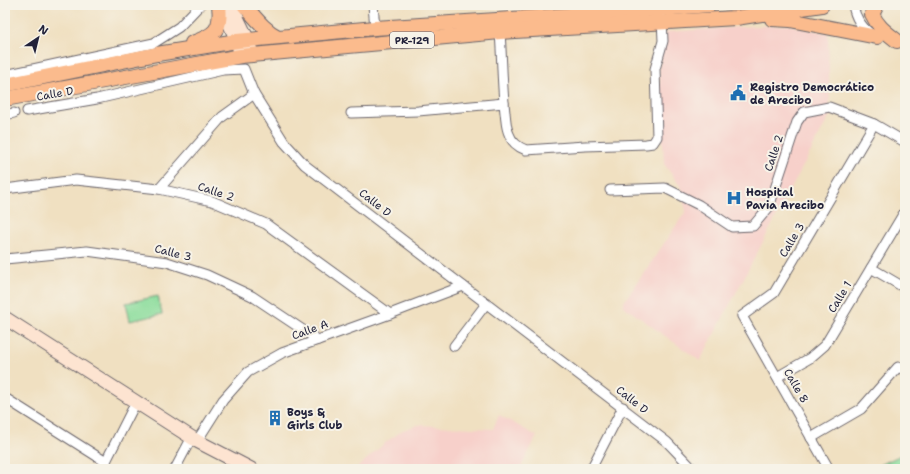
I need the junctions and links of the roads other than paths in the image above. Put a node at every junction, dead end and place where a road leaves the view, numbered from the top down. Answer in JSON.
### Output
{"nodes":[{"id":1,"x":200,"y":5,"type":"edge"},
{"id":2,"x":219,"y":5,"type":"edge"},
{"id":3,"x":231,"y":5,"type":"edge"},
{"id":4,"x":244,"y":5,"type":"edge"},
{"id":5,"x":373,"y":5,"type":"edge"},
{"id":6,"x":709,"y":5,"type":"edge"},
{"id":7,"x":822,"y":5,"type":"edge"},
{"id":8,"x":853,"y":5,"type":"edge"},
{"id":9,"x":876,"y":5,"type":"edge"},
{"id":10,"x":662,"y":12,"type":"edge"},
{"id":11,"x":736,"y":18,"type":"junction"},
{"id":12,"x":375,"y":28,"type":"junction"},
{"id":13,"x":500,"y":32,"type":"junction"},
{"id":14,"x":278,"y":37,"type":"junction"},
{"id":15,"x":876,"y":37,"type":"junction"},
{"id":16,"x":242,"y":40,"type":"junction"},
{"id":17,"x":901,"y":42,"type":"edge"},
{"id":18,"x":157,"y":54,"type":"junction"},
{"id":19,"x":247,"y":55,"type":"junction"},
{"id":20,"x":5,"y":75,"type":"edge"},
{"id":21,"x":5,"y":85,"type":"edge"},
{"id":22,"x":254,"y":94,"type":"junction"},
{"id":23,"x":5,"y":99,"type":"edge"},
{"id":24,"x":504,"y":103,"type":"junction"},
{"id":25,"x":27,"y":111,"type":"dead end"},
{"id":26,"x":351,"y":113,"type":"dead end"},
{"id":27,"x":874,"y":124,"type":"junction"},
{"id":28,"x":905,"y":142,"type":"edge"},
{"id":29,"x":5,"y":189,"type":"edge"},
{"id":30,"x":159,"y":189,"type":"junction"},
{"id":31,"x":610,"y":190,"type":"dead end"},
{"id":32,"x":905,"y":211,"type":"edge"},
{"id":33,"x":5,"y":259,"type":"edge"},
{"id":34,"x":871,"y":268,"type":"junction"},
{"id":35,"x":463,"y":286,"type":"junction"},
{"id":36,"x":905,"y":288,"type":"edge"},
{"id":37,"x":486,"y":304,"type":"junction"},
{"id":38,"x":390,"y":314,"type":"junction"},
{"id":39,"x":742,"y":316,"type":"joint"},
{"id":40,"x":5,"y":318,"type":"edge"},
{"id":41,"x":318,"y":340,"type":"junction"},
{"id":42,"x":454,"y":346,"type":"dead end"},
{"id":43,"x":905,"y":370,"type":"edge"},
{"id":44,"x":777,"y":377,"type":"junction"},
{"id":45,"x":5,"y":398,"type":"edge"},
{"id":46,"x":136,"y":402,"type":"junction"},
{"id":47,"x":623,"y":407,"type":"junction"},
{"id":48,"x":811,"y":438,"type":"junction"},
{"id":49,"x":194,"y":439,"type":"junction"},
{"id":50,"x":235,"y":465,"type":"edge"},
{"id":51,"x":104,"y":466,"type":"edge"},
{"id":52,"x":175,"y":469,"type":"edge"},
{"id":53,"x":251,"y":469,"type":"edge"},
{"id":54,"x":591,"y":469,"type":"edge"},
{"id":55,"x":693,"y":469,"type":"edge"},
{"id":56,"x":829,"y":469,"type":"edge"}],
"edges":[{"from":1,"to":20,"type":"street"},
{"from":2,"to":16,"type":"street"},
{"from":2,"to":18,"type":"main road"},
{"from":3,"to":16,"type":"street"},
{"from":4,"to":14,"type":"main road"},
{"from":5,"to":12,"type":"street"},
{"from":6,"to":10,"type":"main road","number":"PR-129"},
{"from":7,"to":11,"type":"main road","number":"PR-129"},
{"from":8,"to":15,"type":"street"},
{"from":9,"to":17,"type":"main road"},
{"from":10,"to":11,"type":"main road","number":"PR-129"},
{"from":10,"to":12,"type":"main road","number":"PR-129"},
{"from":10,"to":13,"type":"main road","number":"PR-129"},
{"from":10,"to":24,"type":"street"},
{"from":11,"to":15,"type":"main road"},
{"from":12,"to":14,"type":"main road","number":"PR-129"},
{"from":13,"to":19,"type":"main road","number":"PR-129"},
{"from":13,"to":24,"type":"street"},
{"from":14,"to":16,"type":"main road","number":"PR-129"},
{"from":15,"to":17,"type":"street"},
{"from":16,"to":18,"type":"main road","number":"PR-129"},
{"from":16,"to":19,"type":"street"},
{"from":18,"to":21,"type":"main road","number":"PR-129"},
{"from":19,"to":23,"type":"main road","number":"PR-129"},
{"from":22,"to":25,"type":"street","name":"Calle D"},
{"from":22,"to":30,"type":"street"},
{"from":22,"to":35,"type":"street","name":"Calle D"},
{"from":24,"to":26,"type":"street"},
{"from":27,"to":28,"type":"street","name":"Calle 2"},
{"from":27,"to":31,"type":"street","name":"Calle 2"},
{"from":27,"to":39,"type":"street","name":"Calle 3"},
{"from":29,"to":30,"type":"street","name":"Calle 2"},
{"from":30,"to":38,"type":"street","name":"Calle 2"},
{"from":32,"to":34,"type":"street","name":"Calle 1"},
{"from":33,"to":41,"type":"street","name":"Calle 3"},
{"from":34,"to":36,"type":"street"},
{"from":34,"to":44,"type":"street","name":"Calle 1"},
{"from":35,"to":37,"type":"street","name":"Calle D"},
{"from":35,"to":38,"type":"street","name":"Calle A"},
{"from":37,"to":42,"type":"street"},
{"from":37,"to":47,"type":"street","name":"Calle D"},
{"from":38,"to":41,"type":"street","name":"Calle A"},
{"from":39,"to":44,"type":"street","name":"Calle 8"},
{"from":40,"to":46,"type":"street"},
{"from":41,"to":49,"type":"street","name":"Calle A"},
{"from":43,"to":48,"type":"street"},
{"from":44,"to":48,"type":"street","name":"Calle 8"},
{"from":45,"to":51,"type":"street"},
{"from":46,"to":49,"type":"street"},
{"from":46,"to":51,"type":"street"},
{"from":47,"to":54,"type":"street"},
{"from":47,"to":55,"type":"street","name":"Calle D"},
{"from":48,"to":56,"type":"street","name":"Calle 8"},
{"from":49,"to":50,"type":"street"},
{"from":49,"to":52,"type":"street","name":"Calle A"},
{"from":50,"to":53,"type":"street"}]}
